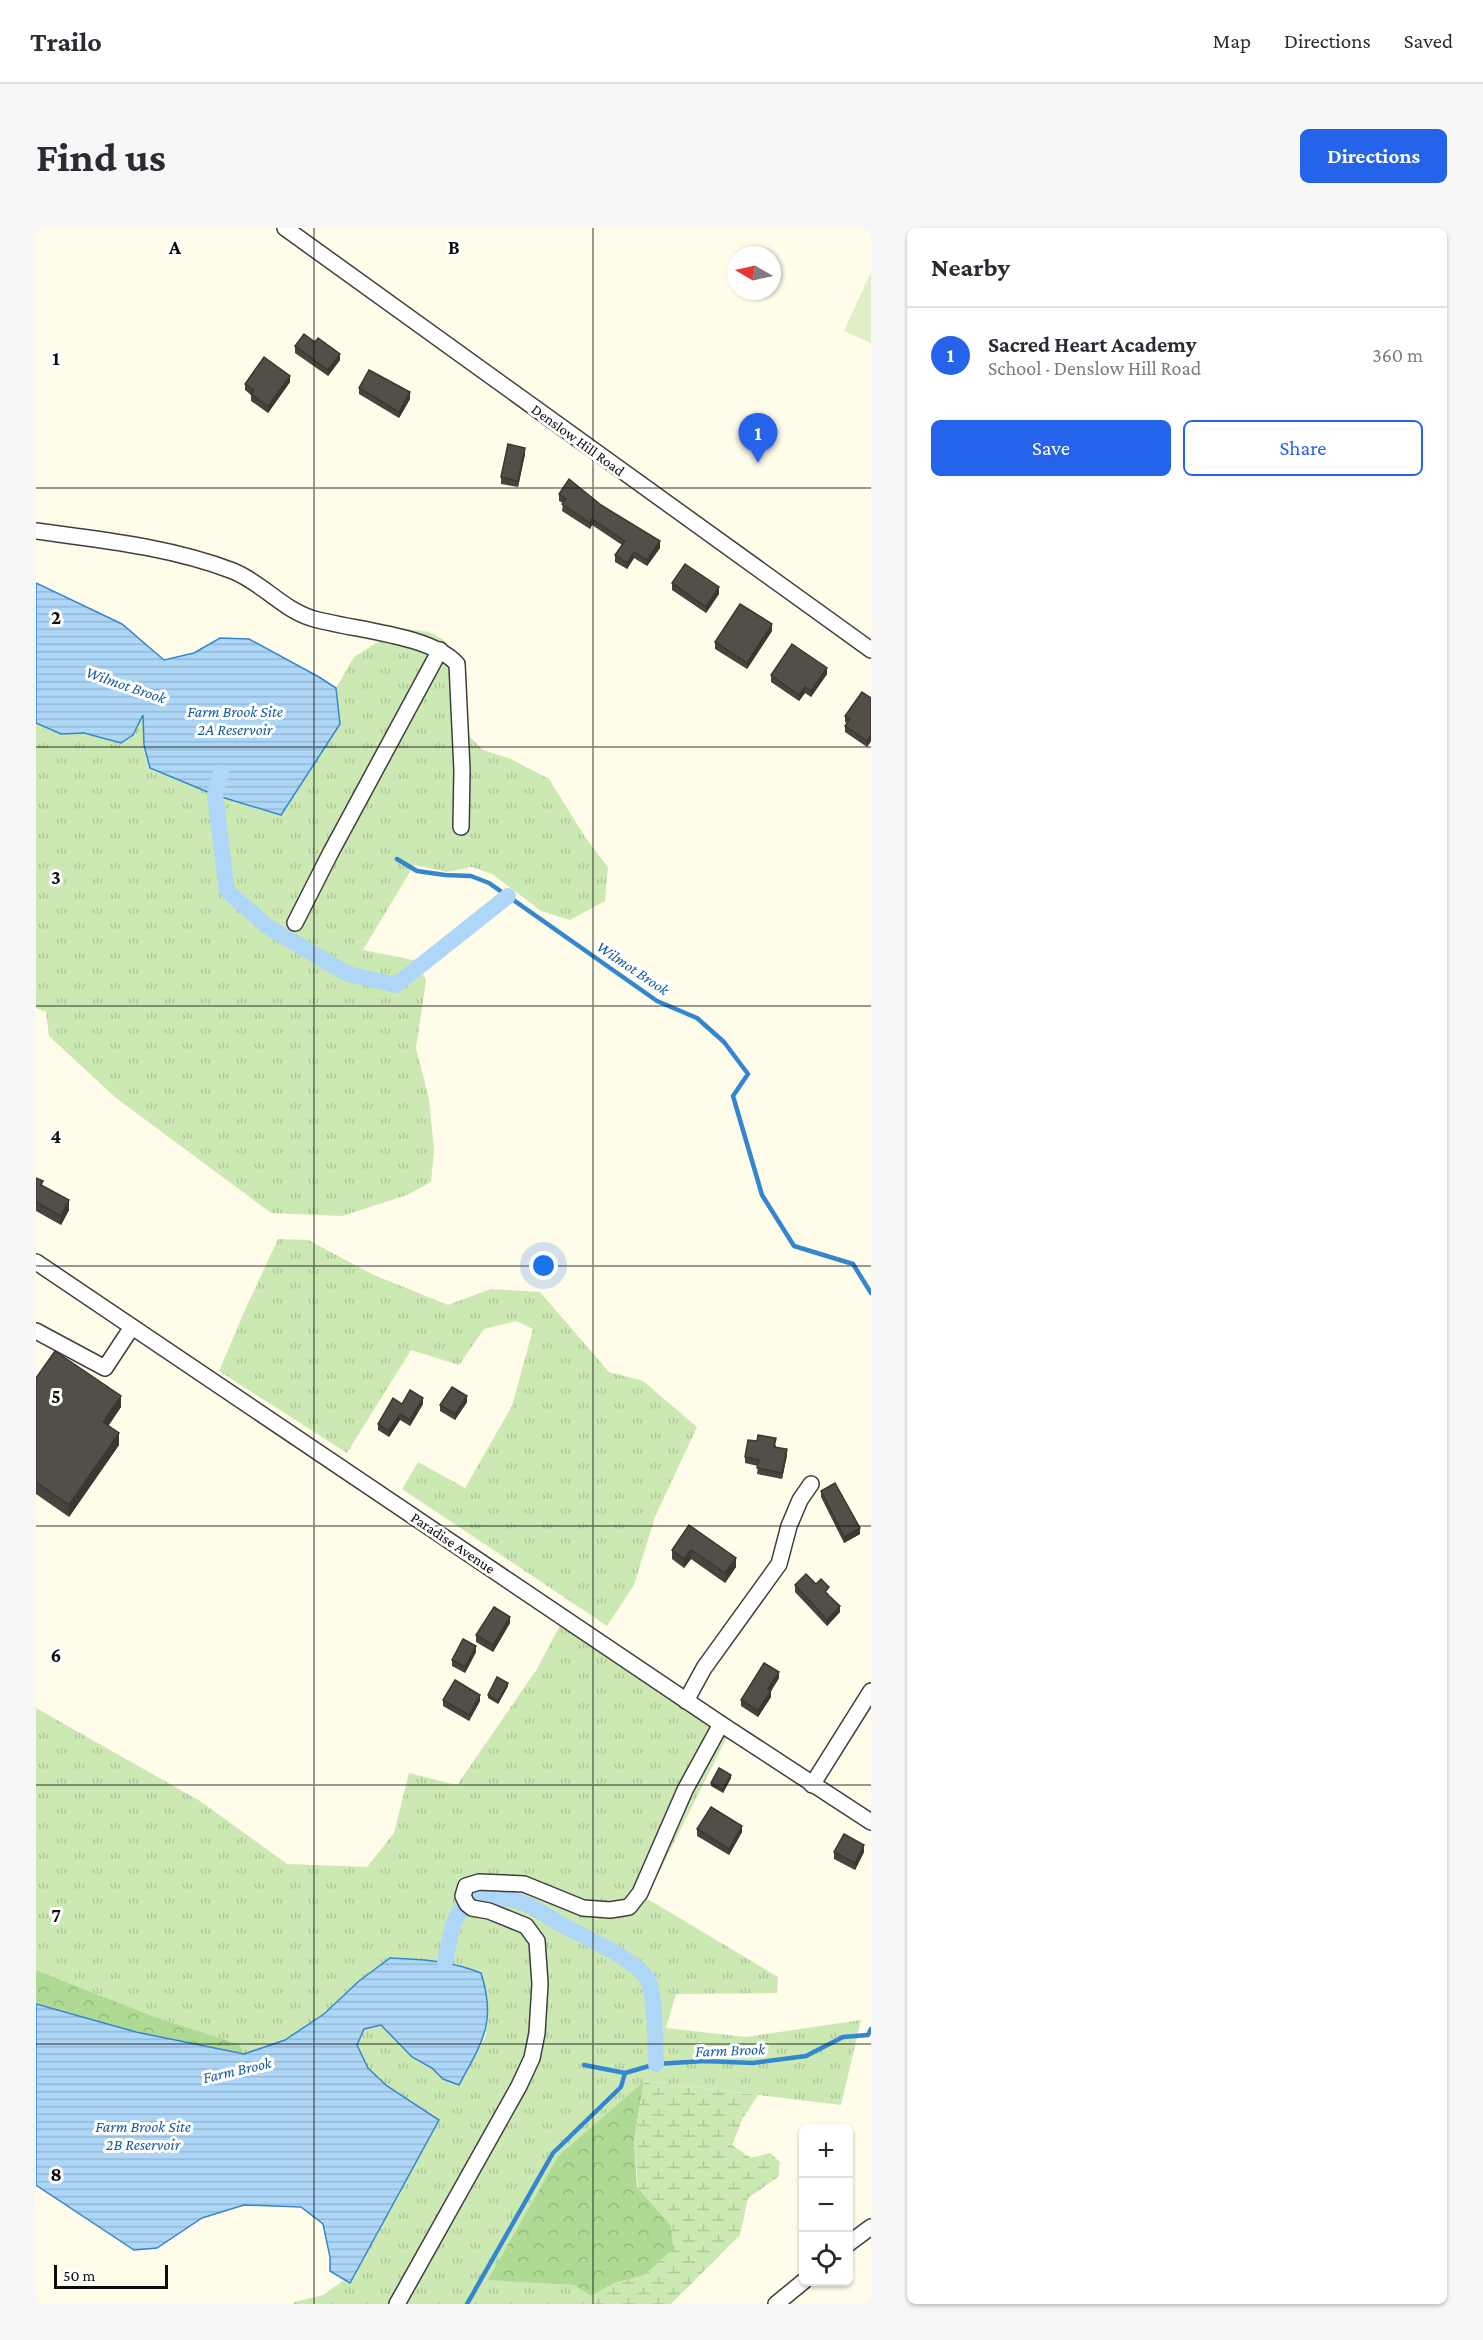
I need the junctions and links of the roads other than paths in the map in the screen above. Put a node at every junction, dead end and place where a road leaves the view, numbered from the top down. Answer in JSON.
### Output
{"nodes":[{"id":1,"x":285,"y":228,"type":"edge"},
{"id":2,"x":36,"y":531,"type":"edge"},
{"id":3,"x":440,"y":650,"type":"junction"},
{"id":4,"x":871,"y":650,"type":"edge"},
{"id":5,"x":461,"y":827,"type":"dead end"},
{"id":6,"x":296,"y":923,"type":"dead end"},
{"id":7,"x":36,"y":1262,"type":"edge"},
{"id":8,"x":132,"y":1327,"type":"junction"},
{"id":9,"x":36,"y":1332,"type":"edge"},
{"id":10,"x":811,"y":1484,"type":"dead end"},
{"id":11,"x":871,"y":1691,"type":"edge"},
{"id":12,"x":686,"y":1701,"type":"junction"},
{"id":13,"x":721,"y":1724,"type":"junction"},
{"id":14,"x":812,"y":1785,"type":"junction"},
{"id":15,"x":871,"y":1822,"type":"edge"},
{"id":16,"x":871,"y":2227,"type":"edge"},
{"id":17,"x":853,"y":2241,"type":"edge"},
{"id":18,"x":799,"y":2285,"type":"edge"},
{"id":19,"x":397,"y":2304,"type":"edge"},
{"id":20,"x":776,"y":2304,"type":"edge"}],
"edges":[{"from":1,"to":4,"type":"street","name":"Denslow Hill Road"},
{"from":2,"to":3,"type":"street"},
{"from":3,"to":5,"type":"street"},
{"from":3,"to":6,"type":"street"},
{"from":7,"to":8,"type":"street","name":"Paradise Avenue"},
{"from":8,"to":9,"type":"street"},
{"from":8,"to":12,"type":"street","name":"Paradise Avenue"},
{"from":10,"to":12,"type":"street"},
{"from":11,"to":14,"type":"street"},
{"from":12,"to":13,"type":"street","name":"Paradise Avenue"},
{"from":13,"to":14,"type":"street","name":"Paradise Avenue"},
{"from":13,"to":19,"type":"street"},
{"from":14,"to":15,"type":"street","name":"Paradise Avenue"},
{"from":16,"to":17,"type":"street"},
{"from":18,"to":20,"type":"street"}]}
